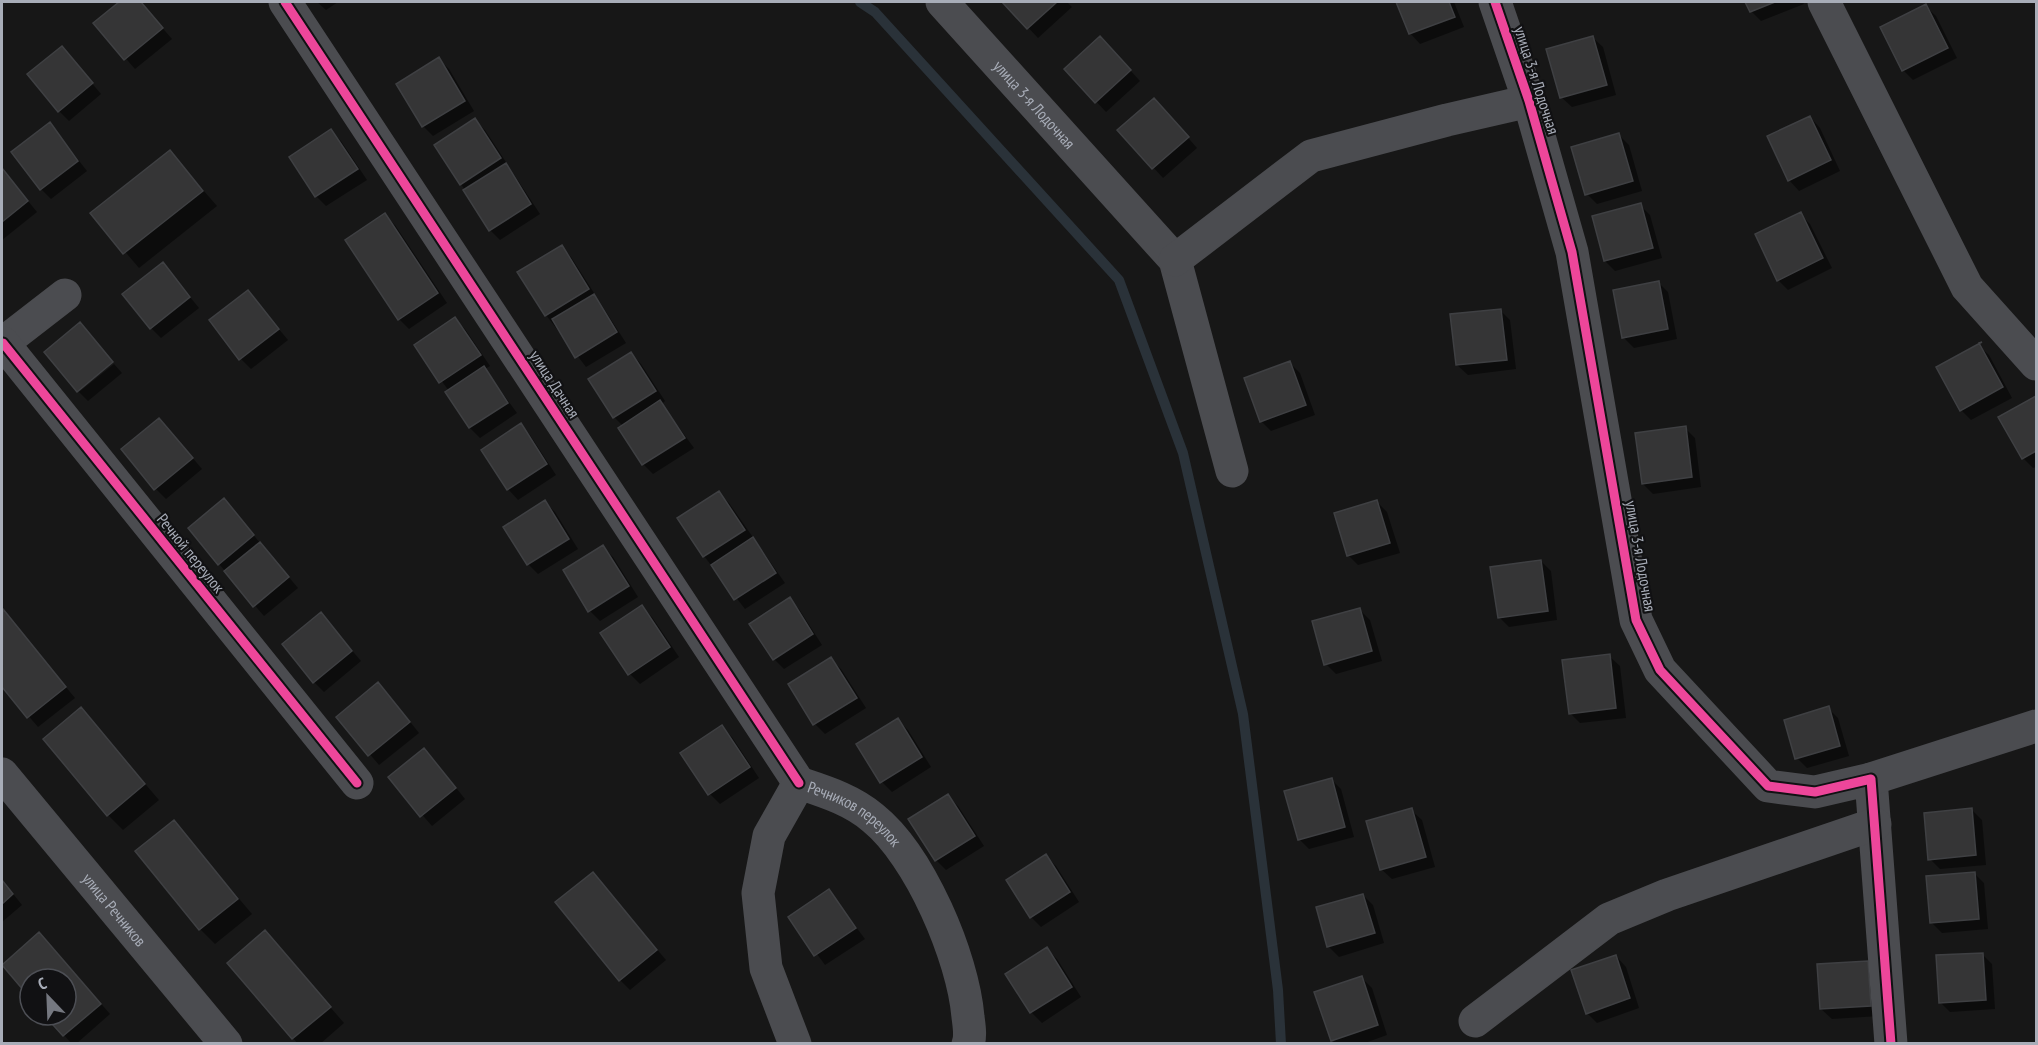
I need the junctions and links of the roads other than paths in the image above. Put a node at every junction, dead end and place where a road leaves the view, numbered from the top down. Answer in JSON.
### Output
{"nodes":[{"id":1,"x":285,"y":2,"type":"edge"},
{"id":2,"x":942,"y":2,"type":"edge"},
{"id":3,"x":1494,"y":2,"type":"edge"},
{"id":4,"x":1824,"y":2,"type":"edge"},
{"id":5,"x":1529,"y":101,"type":"junction"},
{"id":6,"x":1175,"y":260,"type":"junction"},
{"id":7,"x":65,"y":295,"type":"dead end"},
{"id":8,"x":2,"y":344,"type":"edge"},
{"id":9,"x":2037,"y":364,"type":"edge"},
{"id":10,"x":1232,"y":471,"type":"dead end"},
{"id":11,"x":2037,"y":726,"type":"edge"},
{"id":12,"x":2,"y":774,"type":"edge"},
{"id":13,"x":1871,"y":779,"type":"junction"},
{"id":14,"x":357,"y":783,"type":"dead end"},
{"id":15,"x":799,"y":783,"type":"junction"},
{"id":16,"x":1875,"y":824,"type":"junction"},
{"id":17,"x":1475,"y":1021,"type":"dead end"},
{"id":18,"x":226,"y":1044,"type":"edge"},
{"id":19,"x":795,"y":1044,"type":"edge"},
{"id":20,"x":968,"y":1044,"type":"edge"},
{"id":21,"x":1891,"y":1044,"type":"edge"}],
"edges":[{"from":1,"to":15,"type":"street","name":"улица Дачная"},
{"from":2,"to":6,"type":"street","name":"улица 3-я Лодочная"},
{"from":3,"to":5,"type":"street","name":"улица 3-я Лодочная"},
{"from":4,"to":9,"type":"street"},
{"from":5,"to":6,"type":"street","name":"улица 3-я Лодочная"},
{"from":5,"to":13,"type":"street","name":"улица 3-я Лодочная"},
{"from":6,"to":10,"type":"street","name":"улица 3-я Лодочная"},
{"from":7,"to":8,"type":"street","name":"Речной переулок"},
{"from":8,"to":14,"type":"street","name":"Речной переулок"},
{"from":11,"to":13,"type":"street","name":"улица 3-я Лодочная"},
{"from":12,"to":18,"type":"street","name":"улица Речников"},
{"from":13,"to":16,"type":"street"},
{"from":15,"to":19,"type":"street","name":"Речников переулок"},
{"from":15,"to":20,"type":"street","name":"Речников переулок"},
{"from":16,"to":17,"type":"street"},
{"from":16,"to":21,"type":"street"}]}
